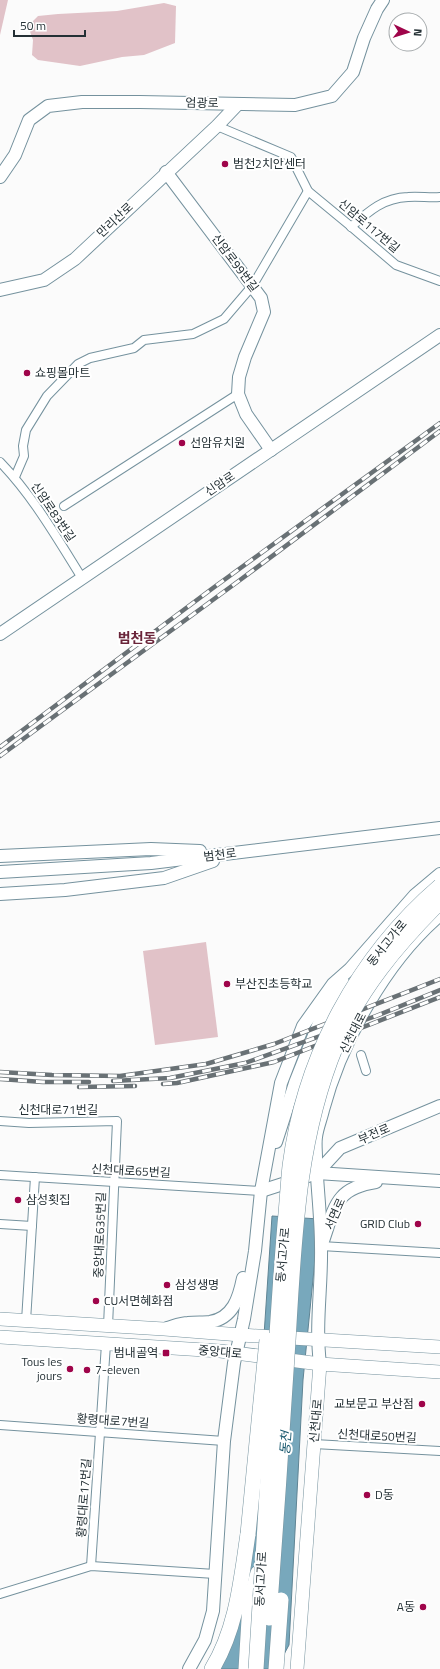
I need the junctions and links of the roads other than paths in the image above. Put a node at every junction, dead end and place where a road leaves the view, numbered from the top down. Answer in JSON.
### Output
{"nodes":[{"id":1,"x":383,"y":0,"type":"edge"},
{"id":2,"x":238,"y":104,"type":"junction"},
{"id":3,"x":217,"y":126,"type":"junction"},
{"id":4,"x":166,"y":172,"type":"junction"},
{"id":5,"x":0,"y":177,"type":"edge"},
{"id":6,"x":308,"y":191,"type":"junction"},
{"id":7,"x":440,"y":197,"type":"edge"},
{"id":8,"x":351,"y":227,"type":"junction"},
{"id":9,"x":440,"y":281,"type":"edge"},
{"id":10,"x":253,"y":285,"type":"junction"},
{"id":11,"x":0,"y":290,"type":"edge"},
{"id":12,"x":440,"y":335,"type":"edge"},
{"id":13,"x":238,"y":394,"type":"junction"},
{"id":14,"x":271,"y":450,"type":"junction"},
{"id":15,"x":0,"y":462,"type":"edge"},
{"id":16,"x":15,"y":477,"type":"junction"},
{"id":17,"x":64,"y":506,"type":"dead end"},
{"id":18,"x":82,"y":578,"type":"junction"},
{"id":19,"x":0,"y":634,"type":"edge"},
{"id":20,"x":440,"y":828,"type":"edge"},
{"id":21,"x":235,"y":853,"type":"junction"},
{"id":22,"x":0,"y":856,"type":"edge"},
{"id":23,"x":0,"y":872,"type":"edge"},
{"id":24,"x":440,"y":874,"type":"edge"},
{"id":25,"x":440,"y":886,"type":"edge"},
{"id":26,"x":0,"y":894,"type":"edge"},
{"id":27,"x":440,"y":902,"type":"edge"},
{"id":28,"x":440,"y":915,"type":"edge"},
{"id":29,"x":361,"y":1055,"type":"dead end"},
{"id":30,"x":366,"y":1071,"type":"dead end"},
{"id":31,"x":440,"y":1106,"type":"edge"},
{"id":32,"x":311,"y":1120,"type":"junction"},
{"id":33,"x":0,"y":1121,"type":"edge"},
{"id":34,"x":117,"y":1122,"type":"joint"},
{"id":35,"x":316,"y":1173,"type":"junction"},
{"id":36,"x":0,"y":1175,"type":"edge"},
{"id":37,"x":35,"y":1177,"type":"junction"},
{"id":38,"x":401,"y":1179,"type":"junction"},
{"id":39,"x":440,"y":1181,"type":"edge"},
{"id":40,"x":114,"y":1182,"type":"junction"},
{"id":41,"x":261,"y":1191,"type":"junction"},
{"id":42,"x":0,"y":1224,"type":"edge"},
{"id":43,"x":32,"y":1226,"type":"junction"},
{"id":44,"x":321,"y":1246,"type":"junction"},
{"id":45,"x":255,"y":1252,"type":"junction"},
{"id":46,"x":440,"y":1253,"type":"edge"},
{"id":47,"x":281,"y":1279,"type":"junction"},
{"id":48,"x":0,"y":1319,"type":"edge"},
{"id":49,"x":26,"y":1321,"type":"junction"},
{"id":50,"x":108,"y":1326,"type":"junction"},
{"id":51,"x":164,"y":1328,"type":"junction"},
{"id":52,"x":241,"y":1335,"type":"junction"},
{"id":53,"x":0,"y":1337,"type":"edge"},
{"id":54,"x":317,"y":1340,"type":"junction"},
{"id":55,"x":106,"y":1344,"type":"junction"},
{"id":56,"x":440,"y":1347,"type":"edge"},
{"id":57,"x":236,"y":1353,"type":"junction"},
{"id":58,"x":320,"y":1364,"type":"junction"},
{"id":59,"x":440,"y":1372,"type":"edge"},
{"id":60,"x":0,"y":1425,"type":"edge"},
{"id":61,"x":101,"y":1432,"type":"junction"},
{"id":62,"x":224,"y":1441,"type":"junction"},
{"id":63,"x":314,"y":1444,"type":"junction"},
{"id":64,"x":440,"y":1452,"type":"edge"},
{"id":65,"x":263,"y":1557,"type":"junction"},
{"id":66,"x":91,"y":1566,"type":"junction"},
{"id":67,"x":215,"y":1574,"type":"junction"},
{"id":68,"x":0,"y":1594,"type":"edge"},
{"id":69,"x":189,"y":1669,"type":"edge"},
{"id":70,"x":212,"y":1669,"type":"edge"},
{"id":71,"x":246,"y":1669,"type":"edge"},
{"id":72,"x":256,"y":1669,"type":"edge"},
{"id":73,"x":266,"y":1669,"type":"edge"},
{"id":74,"x":276,"y":1669,"type":"edge"},
{"id":75,"x":297,"y":1669,"type":"edge"}],
"edges":[{"from":1,"to":2,"type":"main road","name":"엄광로"},
{"from":2,"to":3,"type":"main road","name":"만리산로"},
{"from":2,"to":5,"type":"main road","name":"엄광로"},
{"from":3,"to":4,"type":"main road","name":"만리산로"},
{"from":3,"to":6,"type":"street","name":"신암로117번길"},
{"from":4,"to":10,"type":"main road","name":"신암로99번길"},
{"from":4,"to":11,"type":"main road","name":"만리산로"},
{"from":6,"to":8,"type":"street","name":"신암로117번길"},
{"from":6,"to":10,"type":"street"},
{"from":7,"to":8,"type":"street"},
{"from":8,"to":9,"type":"street","name":"신암로117번길"},
{"from":10,"to":13,"type":"main road","name":"신암로99번길"},
{"from":10,"to":16,"type":"street"},
{"from":12,"to":14,"type":"main road","name":"신암로"},
{"from":13,"to":14,"type":"main road","name":"신암로99번길"},
{"from":13,"to":17,"type":"street"},
{"from":14,"to":18,"type":"main road","name":"신암로"},
{"from":15,"to":16,"type":"street","name":"신암로83번길"},
{"from":16,"to":18,"type":"street","name":"신암로83번길"},
{"from":18,"to":19,"type":"main road","name":"신암로"},
{"from":20,"to":21,"type":"main road","name":"범천로"},
{"from":21,"to":22,"type":"main road"},
{"from":21,"to":23,"type":"main road","name":"범천로"},
{"from":21,"to":26,"type":"main road"},
{"from":24,"to":41,"type":"main road"},
{"from":25,"to":47,"type":"highway","name":"동서고가로","bridge":true},
{"from":27,"to":32,"type":"highway","name":"동서고가로","bridge":true},
{"from":28,"to":35,"type":"main road","name":"신천대로"},
{"from":29,"to":30,"type":"street"},
{"from":31,"to":35,"type":"main road","name":"부전로"},
{"from":32,"to":73,"type":"highway","name":"동서고가로","bridge":true},
{"from":32,"to":74,"type":"highway","bridge":true},
{"from":33,"to":34,"type":"street","name":"신천대로71번길"},
{"from":34,"to":40,"type":"street","name":"중앙대로635번길"},
{"from":35,"to":38,"type":"main road","name":"서면로"},
{"from":35,"to":41,"type":"main road"},
{"from":35,"to":44,"type":"main road","name":"신천대로"},
{"from":36,"to":37,"type":"street","name":"신천대로65번길"},
{"from":37,"to":40,"type":"street","name":"신천대로65번길"},
{"from":37,"to":43,"type":"street"},
{"from":38,"to":39,"type":"main road","name":"서면로"},
{"from":38,"to":44,"type":"main road","name":"서면로"},
{"from":40,"to":41,"type":"street","name":"신천대로65번길"},
{"from":40,"to":50,"type":"street","name":"중앙대로635번길"},
{"from":41,"to":45,"type":"main road"},
{"from":42,"to":43,"type":"street"},
{"from":43,"to":49,"type":"street"},
{"from":44,"to":46,"type":"street"},
{"from":44,"to":54,"type":"main road","name":"신천대로"},
{"from":45,"to":51,"type":"main road"},
{"from":45,"to":52,"type":"main road"},
{"from":47,"to":65,"type":"highway","name":"동서고가로","bridge":true},
{"from":47,"to":70,"type":"highway","bridge":true},
{"from":48,"to":49,"type":"main road","name":"중앙대로"},
{"from":49,"to":50,"type":"main road","name":"중앙대로"},
{"from":50,"to":51,"type":"main road","name":"중앙대로"},
{"from":51,"to":52,"type":"main road","name":"중앙대로"},
{"from":52,"to":54,"type":"main road","name":"중앙대로","bridge":true},
{"from":52,"to":57,"type":"main road"},
{"from":53,"to":55,"type":"main road","name":"중앙대로"},
{"from":54,"to":56,"type":"main road","name":"중앙대로"},
{"from":54,"to":58,"type":"main road","name":"신천대로"},
{"from":55,"to":57,"type":"main road","name":"중앙대로"},
{"from":55,"to":61,"type":"street","name":"황령대로17번길"},
{"from":57,"to":58,"type":"main road","name":"중앙대로","bridge":true},
{"from":57,"to":62,"type":"main road"},
{"from":58,"to":59,"type":"main road","name":"중앙대로"},
{"from":58,"to":63,"type":"main road","name":"신천대로"},
{"from":60,"to":61,"type":"street","name":"황령대로7번길"},
{"from":61,"to":62,"type":"street","name":"황령대로7번길"},
{"from":61,"to":66,"type":"street","name":"황령대로17번길"},
{"from":62,"to":67,"type":"main road"},
{"from":63,"to":64,"type":"street","name":"신천대로50번길"},
{"from":63,"to":75,"type":"main road","name":"신천대로"},
{"from":65,"to":71,"type":"highway","bridge":true},
{"from":65,"to":72,"type":"highway","name":"동서고가로","bridge":true},
{"from":66,"to":67,"type":"street"},
{"from":66,"to":68,"type":"street"},
{"from":67,"to":69,"type":"main road"}]}
